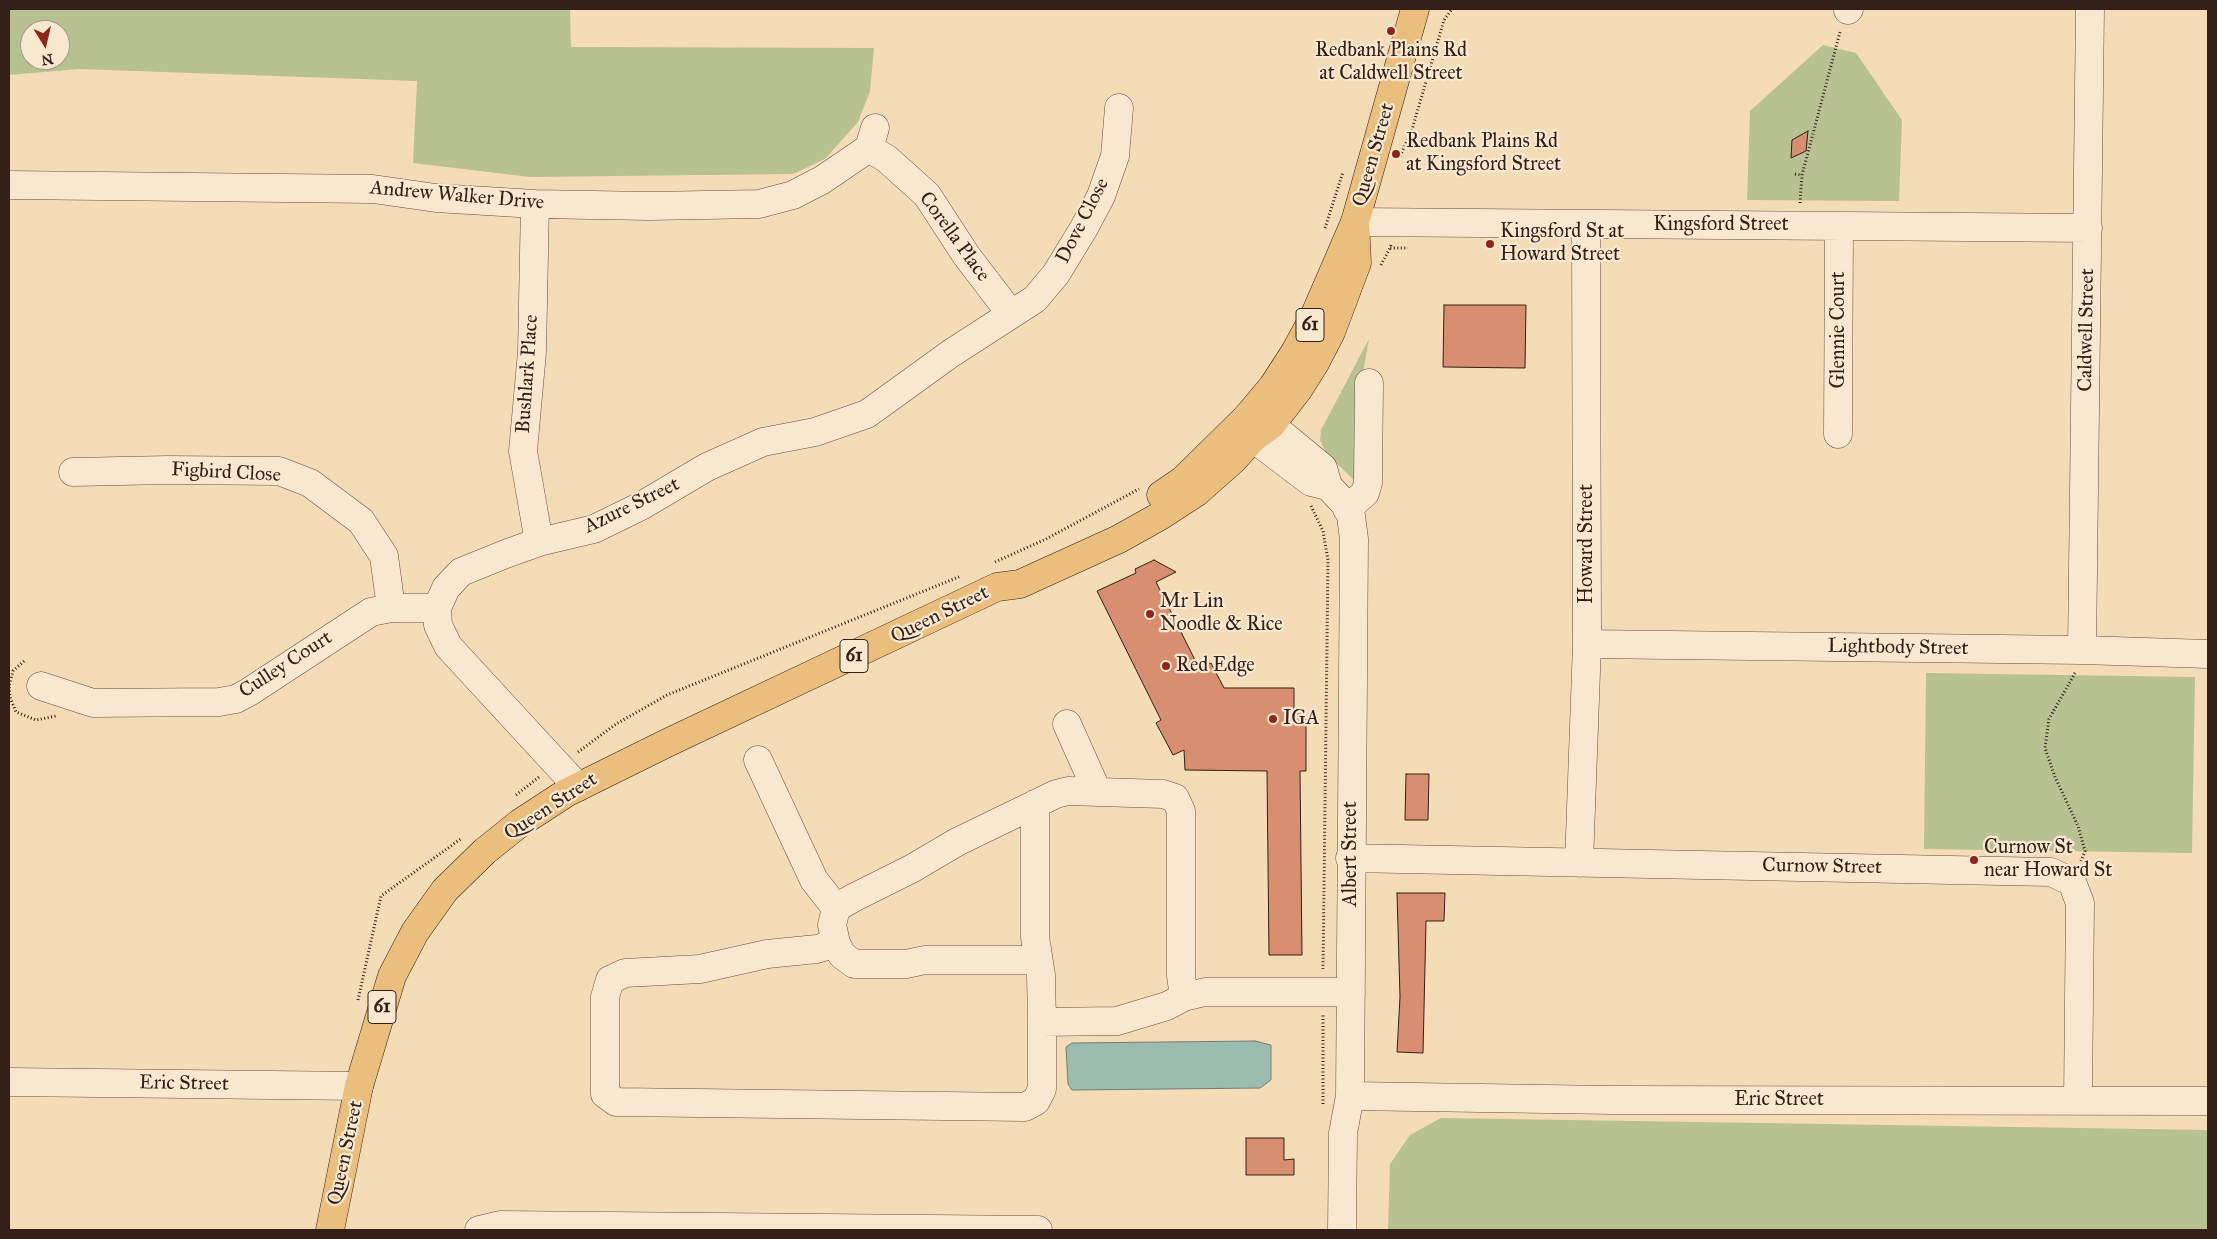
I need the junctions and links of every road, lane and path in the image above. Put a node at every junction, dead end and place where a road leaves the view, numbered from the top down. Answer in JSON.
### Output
{"nodes":[{"id":1,"x":1415,"y":9,"type":"edge"},
{"id":2,"x":1452,"y":9,"type":"edge"},
{"id":3,"x":2090,"y":9,"type":"edge"},
{"id":4,"x":1848,"y":10,"type":"edge"},
{"id":5,"x":1120,"y":108,"type":"dead end"},
{"id":6,"x":872,"y":138,"type":"joint"},
{"id":7,"x":1398,"y":160,"type":"dead end"},
{"id":8,"x":1346,"y":162,"type":"dead end"},
{"id":9,"x":1795,"y":174,"type":"dead end"},
{"id":10,"x":1802,"y":175,"type":"junction"},
{"id":11,"x":9,"y":185,"type":"edge"},
{"id":12,"x":535,"y":204,"type":"junction"},
{"id":13,"x":1355,"y":222,"type":"junction"},
{"id":14,"x":1395,"y":223,"type":"junction"},
{"id":15,"x":1586,"y":224,"type":"junction"},
{"id":16,"x":1799,"y":226,"type":"junction"},
{"id":17,"x":1839,"y":227,"type":"junction"},
{"id":18,"x":2088,"y":228,"type":"junction"},
{"id":19,"x":1323,"y":235,"type":"dead end"},
{"id":20,"x":1409,"y":248,"type":"dead end"},
{"id":21,"x":1011,"y":314,"type":"junction"},
{"id":22,"x":1368,"y":383,"type":"dead end"},
{"id":23,"x":1257,"y":427,"type":"junction"},
{"id":24,"x":1838,"y":434,"type":"dead end"},
{"id":25,"x":73,"y":472,"type":"dead end"},
{"id":26,"x":1143,"y":487,"type":"dead end"},
{"id":27,"x":1318,"y":493,"type":"junction"},
{"id":28,"x":1347,"y":509,"type":"junction"},
{"id":29,"x":539,"y":542,"type":"junction"},
{"id":30,"x":964,"y":574,"type":"dead end"},
{"id":31,"x":994,"y":576,"type":"junction"},
{"id":32,"x":391,"y":608,"type":"junction"},
{"id":33,"x":437,"y":608,"type":"junction"},
{"id":34,"x":1587,"y":644,"type":"junction"},
{"id":35,"x":2086,"y":650,"type":"junction"},
{"id":36,"x":2208,"y":654,"type":"edge"},
{"id":37,"x":24,"y":661,"type":"dead end"},
{"id":38,"x":40,"y":686,"type":"dead end"},
{"id":39,"x":60,"y":714,"type":"dead end"},
{"id":40,"x":1067,"y":724,"type":"dead end"},
{"id":41,"x":758,"y":760,"type":"dead end"},
{"id":42,"x":558,"y":764,"type":"junction"},
{"id":43,"x":578,"y":787,"type":"junction"},
{"id":44,"x":1097,"y":791,"type":"junction"},
{"id":45,"x":513,"y":798,"type":"dead end"},
{"id":46,"x":1035,"y":804,"type":"junction"},
{"id":47,"x":468,"y":834,"type":"dead end"},
{"id":48,"x":1350,"y":858,"type":"junction"},
{"id":49,"x":1579,"y":863,"type":"junction"},
{"id":50,"x":2072,"y":882,"type":"junction"},
{"id":51,"x":836,"y":908,"type":"junction"},
{"id":52,"x":836,"y":943,"type":"junction"},
{"id":53,"x":1038,"y":960,"type":"junction"},
{"id":54,"x":1323,"y":992,"type":"junction"},
{"id":55,"x":1351,"y":992,"type":"junction"},
{"id":56,"x":1184,"y":997,"type":"junction"},
{"id":57,"x":356,"y":1008,"type":"dead end"},
{"id":58,"x":1042,"y":1022,"type":"junction"},
{"id":59,"x":9,"y":1082,"type":"edge"},
{"id":60,"x":359,"y":1086,"type":"junction"},
{"id":61,"x":1350,"y":1096,"type":"junction"},
{"id":62,"x":2078,"y":1100,"type":"junction"},
{"id":63,"x":2208,"y":1101,"type":"edge"},
{"id":64,"x":1323,"y":1111,"type":"dead end"},
{"id":65,"x":330,"y":1230,"type":"edge"},
{"id":66,"x":478,"y":1230,"type":"edge"},
{"id":67,"x":1038,"y":1230,"type":"edge"},
{"id":68,"x":1342,"y":1230,"type":"edge"}],
"edges":[{"from":1,"to":13,"type":"main road","name":"Queen Street","number":"61"},
{"from":2,"to":7,"type":"path"},
{"from":3,"to":18,"type":"street","name":"Caldwell Street"},
{"from":4,"to":10,"type":"path"},
{"from":5,"to":21,"type":"street","name":"Dove Close"},
{"from":6,"to":12,"type":"street","name":"Andrew Walker Drive"},
{"from":6,"to":21,"type":"street","name":"Corella Place"},
{"from":8,"to":19,"type":"path"},
{"from":9,"to":10,"type":"path"},
{"from":10,"to":16,"type":"path"},
{"from":11,"to":12,"type":"street","name":"Andrew Walker Drive"},
{"from":12,"to":29,"type":"street","name":"Bushlark Place"},
{"from":13,"to":14,"type":"street","name":"Kingsford Street"},
{"from":13,"to":23,"type":"main road","name":"Queen Street","number":"61"},
{"from":14,"to":15,"type":"street","name":"Kingsford Street"},
{"from":14,"to":20,"type":"path"},
{"from":15,"to":16,"type":"street","name":"Kingsford Street"},
{"from":15,"to":34,"type":"street","name":"Howard Street"},
{"from":16,"to":17,"type":"street","name":"Kingsford Street"},
{"from":17,"to":18,"type":"street","name":"Kingsford Street"},
{"from":17,"to":24,"type":"street","name":"Glennie Court"},
{"from":18,"to":35,"type":"street","name":"Caldwell Street"},
{"from":21,"to":29,"type":"street","name":"Azure Street"},
{"from":22,"to":28,"type":"street"},
{"from":23,"to":27,"type":"street","name":"Albert Street"},
{"from":23,"to":31,"type":"main road","name":"Queen Street","number":"61"},
{"from":25,"to":32,"type":"street","name":"Figbird Close"},
{"from":26,"to":31,"type":"path"},
{"from":27,"to":28,"type":"street","name":"Albert Street"},
{"from":27,"to":54,"type":"path"},
{"from":28,"to":48,"type":"street","name":"Albert Street"},
{"from":29,"to":33,"type":"street","name":"Azure Street"},
{"from":30,"to":42,"type":"path"},
{"from":31,"to":43,"type":"main road","name":"Queen Street","number":"61"},
{"from":32,"to":33,"type":"street","name":"Culley Court"},
{"from":32,"to":38,"type":"street","name":"Culley Court"},
{"from":33,"to":42,"type":"street"},
{"from":34,"to":35,"type":"street","name":"Lightbody Street"},
{"from":34,"to":49,"type":"street","name":"Howard Street"},
{"from":35,"to":36,"type":"street","name":"Lightbody Street"},
{"from":35,"to":50,"type":"path"},
{"from":37,"to":39,"type":"path"},
{"from":40,"to":44,"type":"street"},
{"from":41,"to":51,"type":"street"},
{"from":42,"to":43,"type":"street"},
{"from":42,"to":45,"type":"path"},
{"from":43,"to":60,"type":"main road","name":"Queen Street","number":"61"},
{"from":44,"to":46,"type":"street"},
{"from":44,"to":56,"type":"street"},
{"from":46,"to":51,"type":"street"},
{"from":46,"to":53,"type":"street"},
{"from":47,"to":57,"type":"path"},
{"from":48,"to":49,"type":"street","name":"Curnow Street"},
{"from":48,"to":55,"type":"street","name":"Albert Street"},
{"from":49,"to":50,"type":"street","name":"Curnow Street"},
{"from":50,"to":62,"type":"street"},
{"from":51,"to":52,"type":"street"},
{"from":52,"to":53,"type":"street"},
{"from":52,"to":58,"type":"street"},
{"from":53,"to":58,"type":"street"},
{"from":54,"to":55,"type":"street"},
{"from":54,"to":56,"type":"street"},
{"from":54,"to":64,"type":"path"},
{"from":55,"to":61,"type":"street","name":"Albert Street"},
{"from":56,"to":58,"type":"street"},
{"from":59,"to":60,"type":"street","name":"Eric Street"},
{"from":60,"to":65,"type":"main road","name":"Queen Street","number":"61"},
{"from":61,"to":62,"type":"street","name":"Eric Street"},
{"from":61,"to":68,"type":"street","name":"Albert Street"},
{"from":62,"to":63,"type":"street","name":"Eric Street"},
{"from":66,"to":67,"type":"street"}]}
